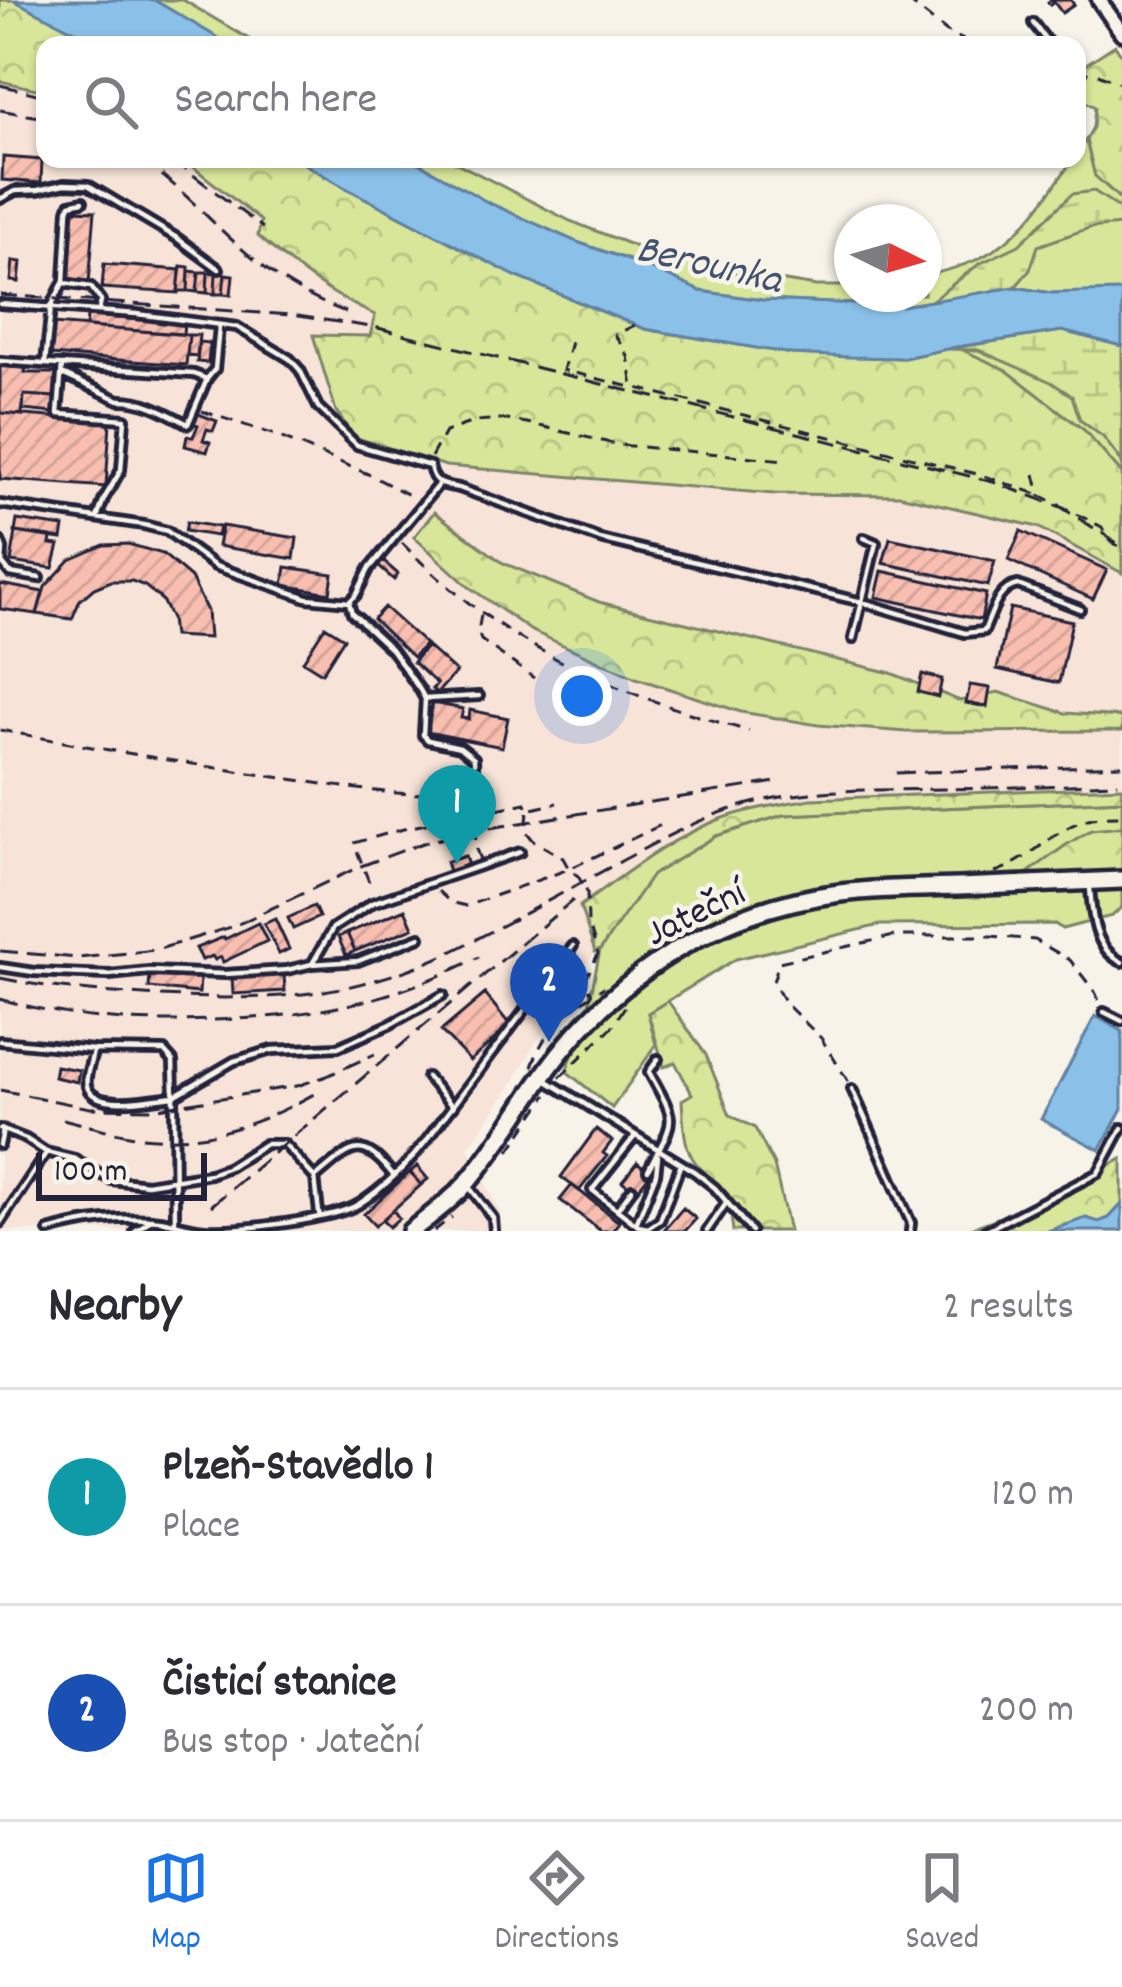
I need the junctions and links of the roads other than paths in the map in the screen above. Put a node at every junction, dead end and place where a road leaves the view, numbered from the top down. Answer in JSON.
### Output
{"nodes":[{"id":1,"x":1100,"y":0,"type":"edge"},
{"id":2,"x":1033,"y":23,"type":"dead end"},
{"id":3,"x":1122,"y":34,"type":"edge"},
{"id":4,"x":1043,"y":36,"type":"edge"},
{"id":5,"x":0,"y":199,"type":"edge"},
{"id":6,"x":83,"y":201,"type":"dead end"},
{"id":7,"x":219,"y":268,"type":"dead end"},
{"id":8,"x":63,"y":284,"type":"junction"},
{"id":9,"x":0,"y":304,"type":"edge"},
{"id":10,"x":51,"y":308,"type":"junction"},
{"id":11,"x":99,"y":310,"type":"junction"},
{"id":12,"x":219,"y":324,"type":"junction"},
{"id":13,"x":0,"y":361,"type":"edge"},
{"id":14,"x":46,"y":364,"type":"junction"},
{"id":15,"x":61,"y":370,"type":"junction"},
{"id":16,"x":207,"y":380,"type":"junction"},
{"id":17,"x":439,"y":484,"type":"junction"},
{"id":18,"x":0,"y":504,"type":"edge"},
{"id":19,"x":97,"y":518,"type":"junction"},
{"id":20,"x":864,"y":538,"type":"dead end"},
{"id":21,"x":0,"y":541,"type":"edge"},
{"id":22,"x":40,"y":578,"type":"dead end"},
{"id":23,"x":349,"y":602,"type":"junction"},
{"id":24,"x":862,"y":602,"type":"junction"},
{"id":25,"x":1080,"y":609,"type":"dead end"},
{"id":26,"x":853,"y":639,"type":"dead end"},
{"id":27,"x":479,"y":696,"type":"dead end"},
{"id":28,"x":425,"y":699,"type":"junction"},
{"id":29,"x":456,"y":792,"type":"road end"},
{"id":30,"x":520,"y":852,"type":"dead end"},
{"id":31,"x":1122,"y":880,"type":"edge"},
{"id":32,"x":1090,"y":881,"type":"junction"},
{"id":33,"x":420,"y":938,"type":"dead end"},
{"id":34,"x":573,"y":946,"type":"dead end"},
{"id":35,"x":1122,"y":962,"type":"edge"},
{"id":36,"x":312,"y":964,"type":"junction"},
{"id":37,"x":0,"y":967,"type":"edge"},
{"id":38,"x":443,"y":995,"type":"dead end"},
{"id":39,"x":1104,"y":1012,"type":"road end"},
{"id":40,"x":1122,"y":1021,"type":"edge"},
{"id":41,"x":0,"y":1041,"type":"edge"},
{"id":42,"x":93,"y":1050,"type":"junction"},
{"id":43,"x":658,"y":1059,"type":"dead end"},
{"id":44,"x":427,"y":1077,"type":"dead end"},
{"id":45,"x":542,"y":1077,"type":"junction"},
{"id":46,"x":852,"y":1088,"type":"road end"},
{"id":47,"x":174,"y":1096,"type":"junction"},
{"id":48,"x":453,"y":1107,"type":"junction"},
{"id":49,"x":1122,"y":1128,"type":"edge"},
{"id":50,"x":2,"y":1130,"type":"edge"},
{"id":51,"x":635,"y":1136,"type":"junction"},
{"id":52,"x":0,"y":1144,"type":"edge"},
{"id":53,"x":658,"y":1150,"type":"junction"},
{"id":54,"x":46,"y":1152,"type":"junction"},
{"id":55,"x":681,"y":1164,"type":"junction"},
{"id":56,"x":647,"y":1170,"type":"dead end"},
{"id":57,"x":394,"y":1175,"type":"junction"},
{"id":58,"x":315,"y":1178,"type":"junction"},
{"id":59,"x":174,"y":1182,"type":"junction"},
{"id":60,"x":471,"y":1189,"type":"junction"},
{"id":61,"x":632,"y":1189,"type":"dead end"},
{"id":62,"x":727,"y":1202,"type":"junction"},
{"id":63,"x":617,"y":1209,"type":"junction"},
{"id":64,"x":320,"y":1216,"type":"junction"},
{"id":65,"x":152,"y":1219,"type":"junction"},
{"id":66,"x":175,"y":1222,"type":"junction"},
{"id":67,"x":0,"y":1223,"type":"edge"},
{"id":68,"x":636,"y":1224,"type":"junction"},
{"id":69,"x":50,"y":1231,"type":"edge"},
{"id":70,"x":135,"y":1231,"type":"edge"},
{"id":71,"x":411,"y":1231,"type":"edge"},
{"id":72,"x":494,"y":1231,"type":"edge"},
{"id":73,"x":707,"y":1231,"type":"edge"},
{"id":74,"x":751,"y":1231,"type":"edge"},
{"id":75,"x":910,"y":1231,"type":"edge"},
{"id":76,"x":986,"y":1231,"type":"edge"}],
"edges":[{"from":1,"to":3,"type":"street"},
{"from":2,"to":4,"type":"lane"},
{"from":5,"to":7,"type":"lane"},
{"from":6,"to":8,"type":"lane"},
{"from":8,"to":10,"type":"lane"},
{"from":8,"to":11,"type":"lane"},
{"from":9,"to":10,"type":"lane"},
{"from":10,"to":11,"type":"lane"},
{"from":10,"to":14,"type":"lane"},
{"from":11,"to":12,"type":"lane"},
{"from":12,"to":16,"type":"lane"},
{"from":12,"to":17,"type":"lane"},
{"from":13,"to":14,"type":"lane"},
{"from":14,"to":15,"type":"lane"},
{"from":15,"to":16,"type":"lane"},
{"from":15,"to":16,"type":"lane"},
{"from":15,"to":19,"type":"lane"},
{"from":17,"to":23,"type":"lane"},
{"from":17,"to":24,"type":"lane"},
{"from":18,"to":19,"type":"lane"},
{"from":19,"to":23,"type":"lane"},
{"from":20,"to":24,"type":"lane"},
{"from":21,"to":22,"type":"lane"},
{"from":23,"to":28,"type":"lane"},
{"from":24,"to":25,"type":"lane"},
{"from":24,"to":26,"type":"lane"},
{"from":27,"to":28,"type":"lane"},
{"from":28,"to":29,"type":"lane"},
{"from":30,"to":36,"type":"lane"},
{"from":31,"to":32,"type":"main road","name":"Jateční"},
{"from":32,"to":35,"type":"lane"},
{"from":32,"to":45,"type":"main road","name":"Jateční"},
{"from":33,"to":36,"type":"lane"},
{"from":34,"to":48,"type":"lane"},
{"from":36,"to":37,"type":"lane"},
{"from":38,"to":47,"type":"lane"},
{"from":39,"to":40,"type":"lane"},
{"from":41,"to":42,"type":"lane"},
{"from":42,"to":47,"type":"lane"},
{"from":42,"to":47,"type":"lane"},
{"from":43,"to":53,"type":"lane"},
{"from":44,"to":48,"type":"lane"},
{"from":45,"to":51,"type":"lane"},
{"from":45,"to":60,"type":"main road","name":"Jateční"},
{"from":46,"to":75,"type":"lane"},
{"from":47,"to":59,"type":"lane"},
{"from":48,"to":57,"type":"lane"},
{"from":49,"to":76,"type":"lane"},
{"from":50,"to":52,"type":"lane"},
{"from":50,"to":54,"type":"lane"},
{"from":51,"to":53,"type":"lane"},
{"from":51,"to":63,"type":"lane"},
{"from":53,"to":55,"type":"lane"},
{"from":53,"to":56,"type":"lane"},
{"from":53,"to":68,"type":"lane"},
{"from":54,"to":59,"type":"lane"},
{"from":54,"to":67,"type":"lane"},
{"from":55,"to":62,"type":"lane"},
{"from":55,"to":68,"type":"lane"},
{"from":57,"to":58,"type":"lane"},
{"from":57,"to":64,"type":"lane"},
{"from":58,"to":59,"type":"lane"},
{"from":58,"to":64,"type":"lane"},
{"from":59,"to":66,"type":"lane"},
{"from":60,"to":71,"type":"main road","name":"Jateční"},
{"from":60,"to":72,"type":"lane"},
{"from":61,"to":63,"type":"lane"},
{"from":62,"to":73,"type":"lane"},
{"from":62,"to":74,"type":"lane"},
{"from":63,"to":68,"type":"lane"},
{"from":64,"to":66,"type":"lane"},
{"from":65,"to":66,"type":"lane"},
{"from":65,"to":69,"type":"lane"},
{"from":65,"to":70,"type":"lane"}]}
